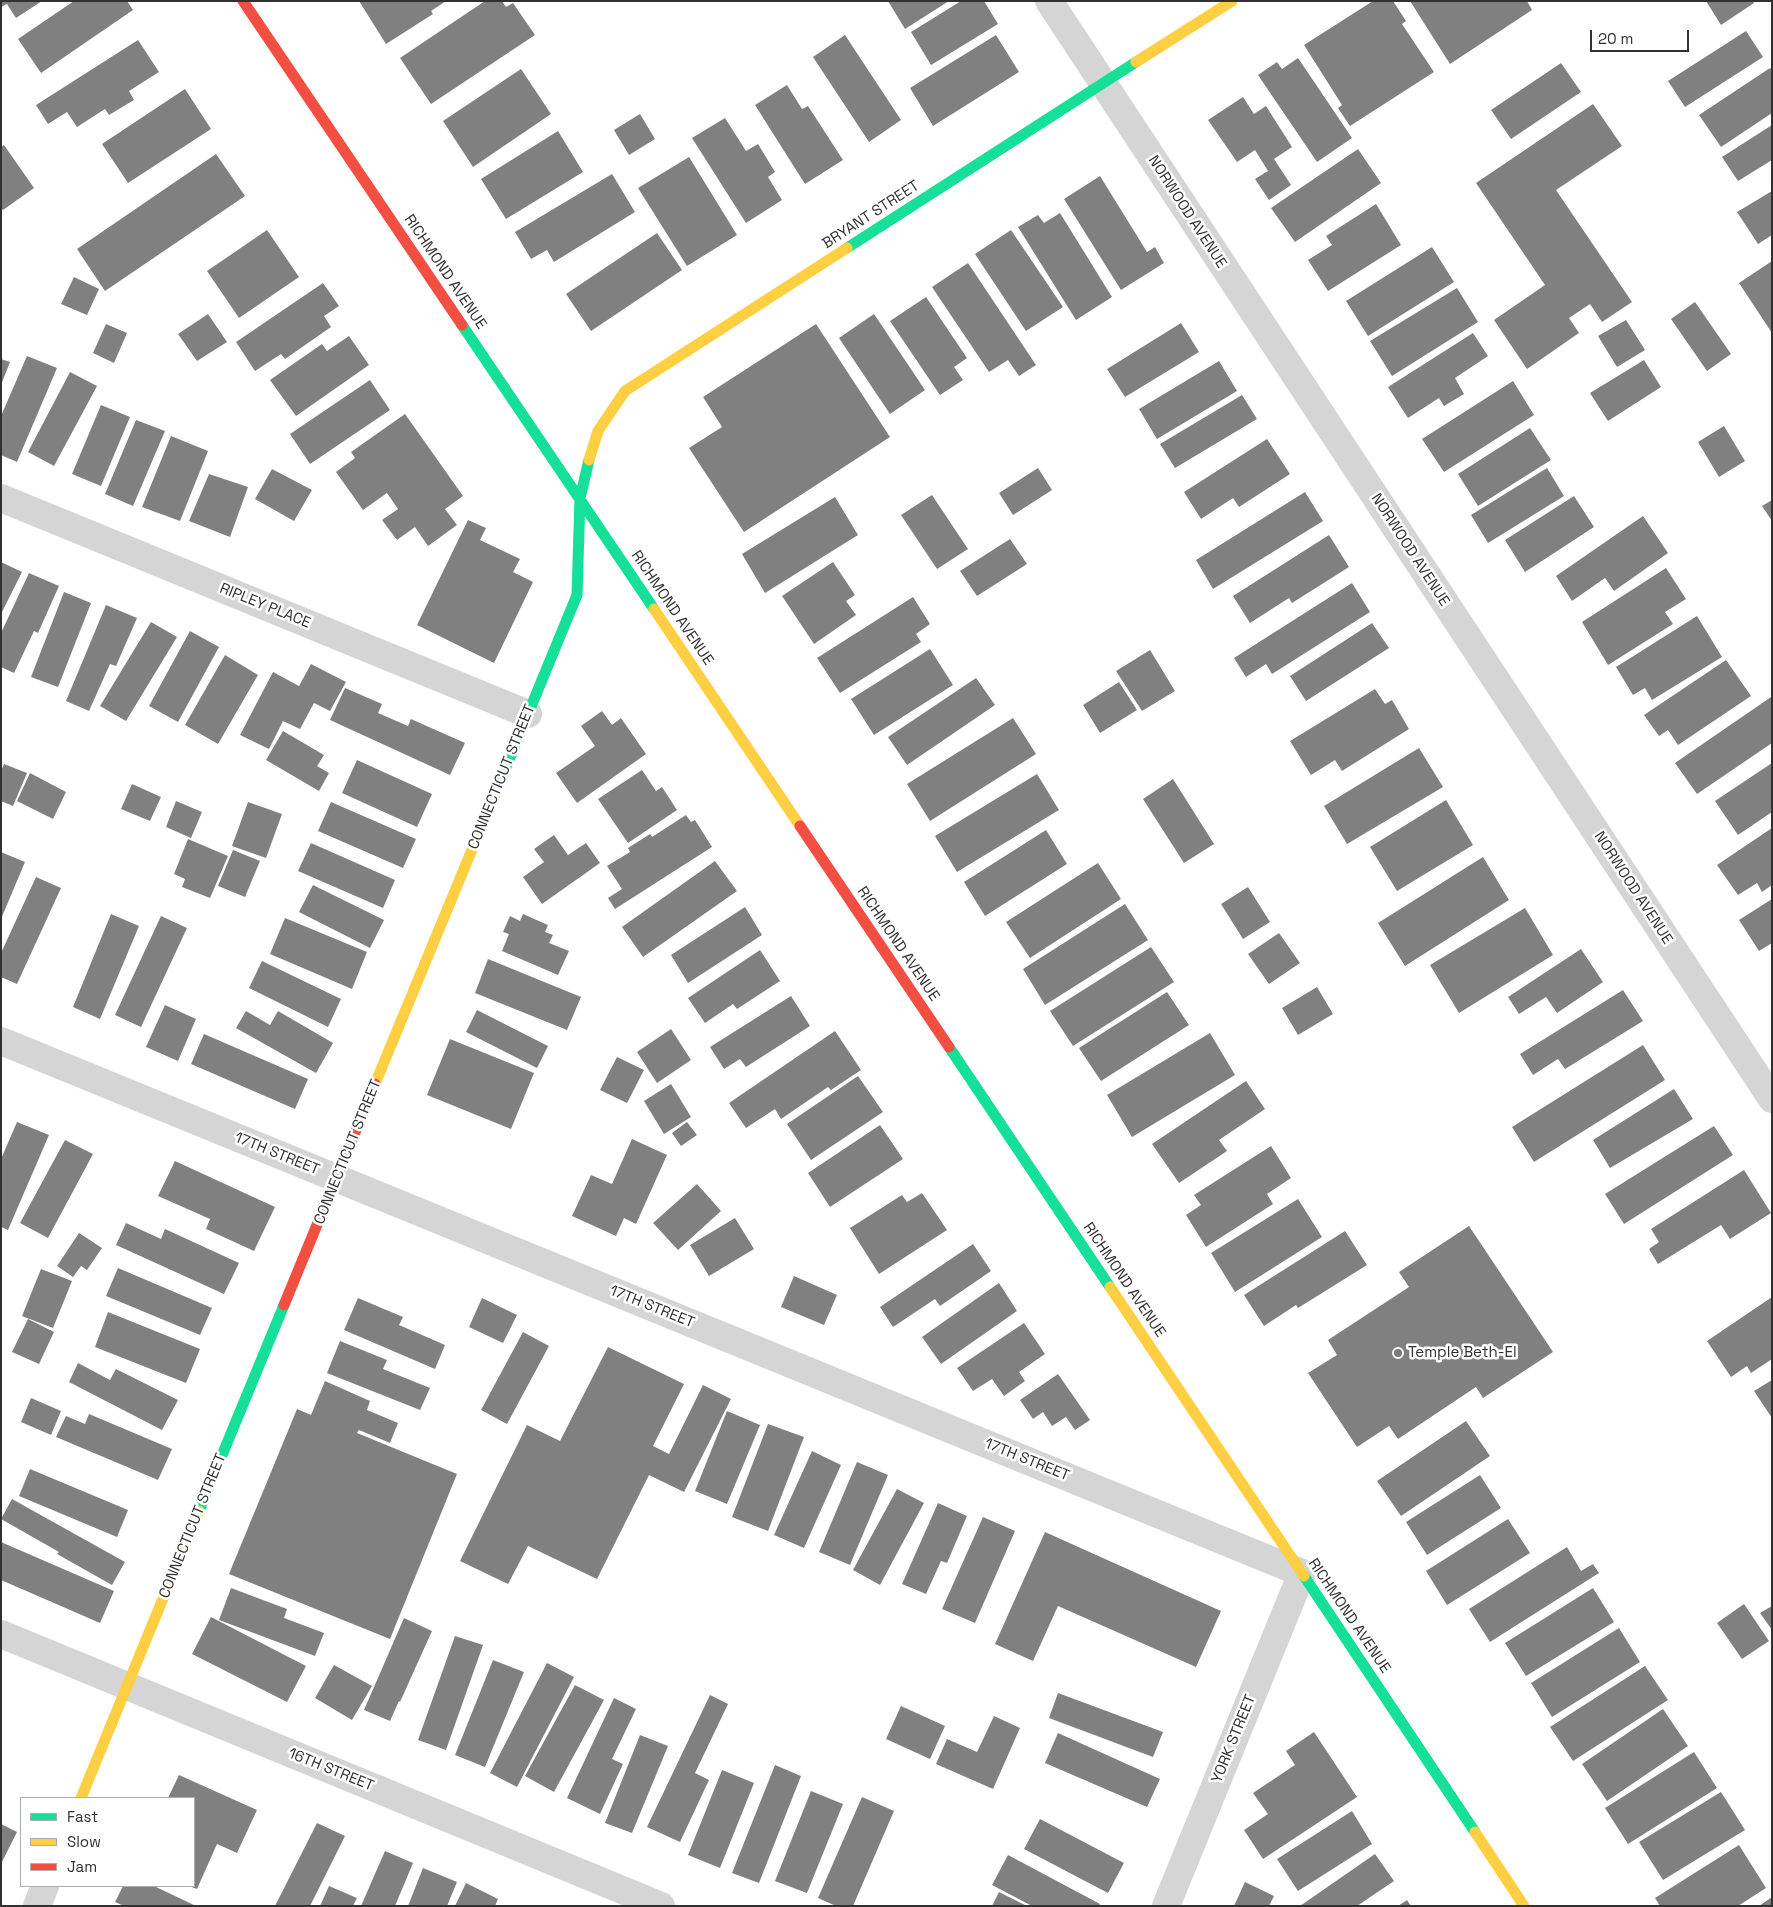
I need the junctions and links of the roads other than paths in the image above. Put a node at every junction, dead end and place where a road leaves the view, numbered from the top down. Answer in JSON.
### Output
{"nodes":[{"id":1,"x":243,"y":1,"type":"edge"},
{"id":2,"x":1050,"y":1,"type":"edge"},
{"id":3,"x":1232,"y":1,"type":"edge"},
{"id":4,"x":1103,"y":84,"type":"junction"},
{"id":5,"x":1,"y":498,"type":"edge"},
{"id":6,"x":580,"y":498,"type":"junction"},
{"id":7,"x":528,"y":714,"type":"junction"},
{"id":8,"x":1,"y":1040,"type":"edge"},
{"id":9,"x":1772,"y":1098,"type":"edge"},
{"id":10,"x":336,"y":1178,"type":"junction"},
{"id":11,"x":1302,"y":1572,"type":"junction"},
{"id":12,"x":1,"y":1634,"type":"edge"},
{"id":13,"x":127,"y":1686,"type":"junction"},
{"id":14,"x":82,"y":1797,"type":"edge"},
{"id":15,"x":45,"y":1887,"type":"edge"},
{"id":16,"x":37,"y":1906,"type":"edge"},
{"id":17,"x":660,"y":1906,"type":"edge"},
{"id":18,"x":1166,"y":1906,"type":"edge"},
{"id":19,"x":1524,"y":1906,"type":"edge"}],
"edges":[{"from":1,"to":6,"type":"street","name":"RICHMOND AVENUE"},
{"from":2,"to":4,"type":"street","name":"NORWOOD AVENUE"},
{"from":3,"to":4,"type":"street","name":"BRYANT STREET"},
{"from":4,"to":6,"type":"street","name":"BRYANT STREET"},
{"from":4,"to":9,"type":"street","name":"NORWOOD AVENUE"},
{"from":5,"to":7,"type":"street","name":"RIPLEY PLACE"},
{"from":6,"to":7,"type":"street","name":"CONNECTICUT STREET"},
{"from":6,"to":11,"type":"street","name":"RICHMOND AVENUE"},
{"from":7,"to":10,"type":"street","name":"CONNECTICUT STREET"},
{"from":8,"to":10,"type":"street","name":"17TH STREET"},
{"from":10,"to":11,"type":"street","name":"17TH STREET"},
{"from":10,"to":13,"type":"street","name":"CONNECTICUT STREET"},
{"from":11,"to":18,"type":"street","name":"YORK STREET"},
{"from":11,"to":19,"type":"street","name":"RICHMOND AVENUE"},
{"from":12,"to":13,"type":"street","name":"16TH STREET"},
{"from":13,"to":14,"type":"street","name":"CONNECTICUT STREET"},
{"from":13,"to":17,"type":"street","name":"16TH STREET"},
{"from":15,"to":16,"type":"street"}]}
